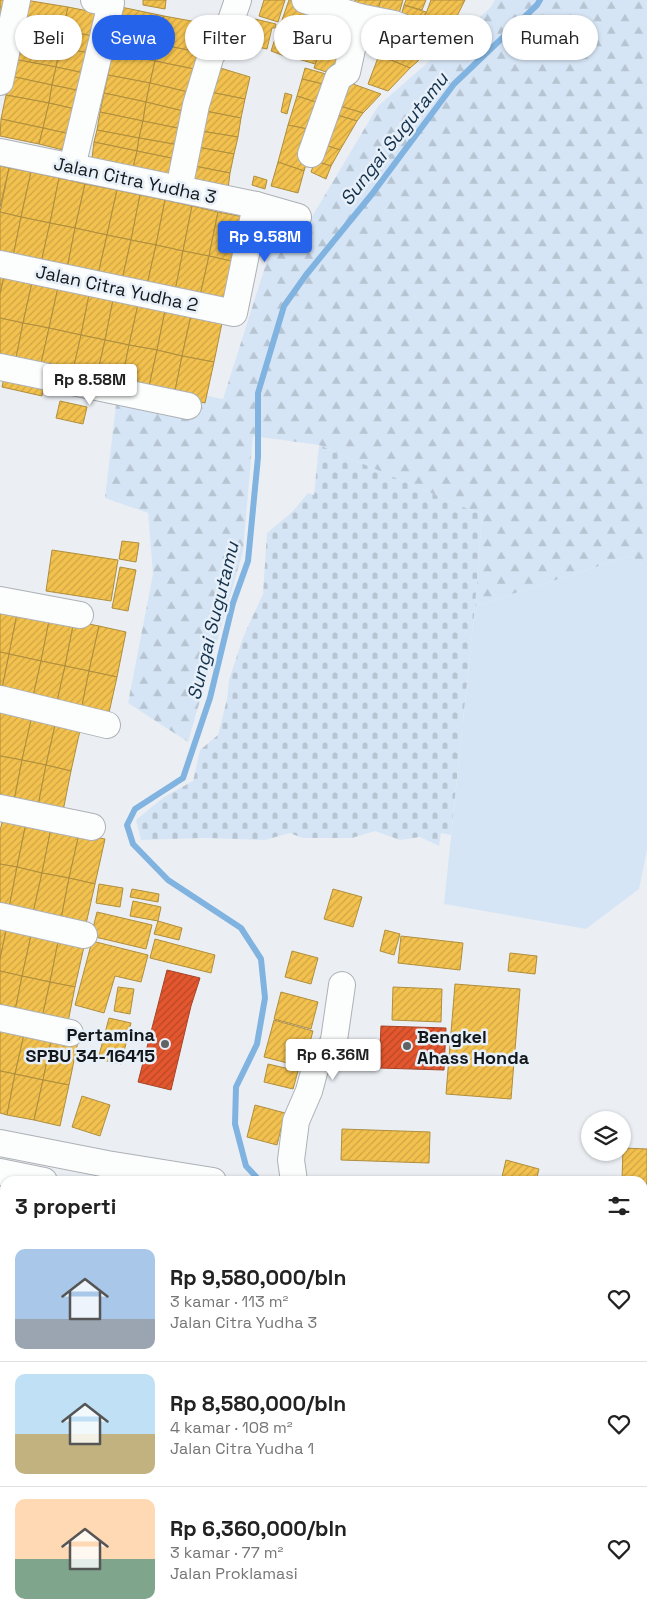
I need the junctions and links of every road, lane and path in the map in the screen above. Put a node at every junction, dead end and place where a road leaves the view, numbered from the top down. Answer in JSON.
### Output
{"nodes":[{"id":1,"x":16,"y":0,"type":"edge"},
{"id":2,"x":94,"y":0,"type":"edge"},
{"id":3,"x":238,"y":0,"type":"edge"},
{"id":4,"x":305,"y":0,"type":"edge"},
{"id":5,"x":359,"y":17,"type":"joint"},
{"id":6,"x":0,"y":82,"type":"edge"},
{"id":7,"x":0,"y":152,"type":"edge"},
{"id":8,"x":311,"y":154,"type":"dead end"},
{"id":9,"x":72,"y":167,"type":"junction"},
{"id":10,"x":179,"y":189,"type":"junction"},
{"id":11,"x":256,"y":205,"type":"junction"},
{"id":12,"x":298,"y":217,"type":"dead end"},
{"id":13,"x":0,"y":264,"type":"edge"},
{"id":14,"x":0,"y":367,"type":"edge"},
{"id":15,"x":188,"y":406,"type":"dead end"},
{"id":16,"x":0,"y":600,"type":"edge"},
{"id":17,"x":80,"y":615,"type":"dead end"},
{"id":18,"x":0,"y":699,"type":"edge"},
{"id":19,"x":107,"y":725,"type":"dead end"},
{"id":20,"x":0,"y":808,"type":"edge"},
{"id":21,"x":92,"y":827,"type":"dead end"},
{"id":22,"x":0,"y":916,"type":"edge"},
{"id":23,"x":84,"y":934,"type":"dead end"},
{"id":24,"x":342,"y":984,"type":"dead end"},
{"id":25,"x":0,"y":1018,"type":"edge"},
{"id":26,"x":70,"y":1033,"type":"dead end"},
{"id":27,"x":0,"y":1143,"type":"edge"},
{"id":28,"x":0,"y":1172,"type":"edge"},
{"id":29,"x":20,"y":1176,"type":"edge"},
{"id":30,"x":182,"y":1176,"type":"edge"},
{"id":31,"x":293,"y":1176,"type":"edge"}],
"edges":[{"from":1,"to":6,"type":"street"},
{"from":2,"to":9,"type":"street"},
{"from":3,"to":10,"type":"street"},
{"from":4,"to":5,"type":"street"},
{"from":5,"to":8,"type":"street"},
{"from":7,"to":9,"type":"street","name":"Jalan Citra Yudha 3"},
{"from":9,"to":10,"type":"street","name":"Jalan Citra Yudha 3"},
{"from":10,"to":11,"type":"street","name":"Jalan Citra Yudha 3"},
{"from":11,"to":12,"type":"street","name":"Jalan Citra Yudha 3"},
{"from":11,"to":13,"type":"street","name":"Jalan Citra Yudha 2"},
{"from":14,"to":15,"type":"street"},
{"from":16,"to":17,"type":"street"},
{"from":18,"to":19,"type":"street"},
{"from":20,"to":21,"type":"street"},
{"from":22,"to":23,"type":"street"},
{"from":24,"to":31,"type":"street"},
{"from":25,"to":26,"type":"street"},
{"from":27,"to":30,"type":"street"},
{"from":28,"to":29,"type":"street"}]}
